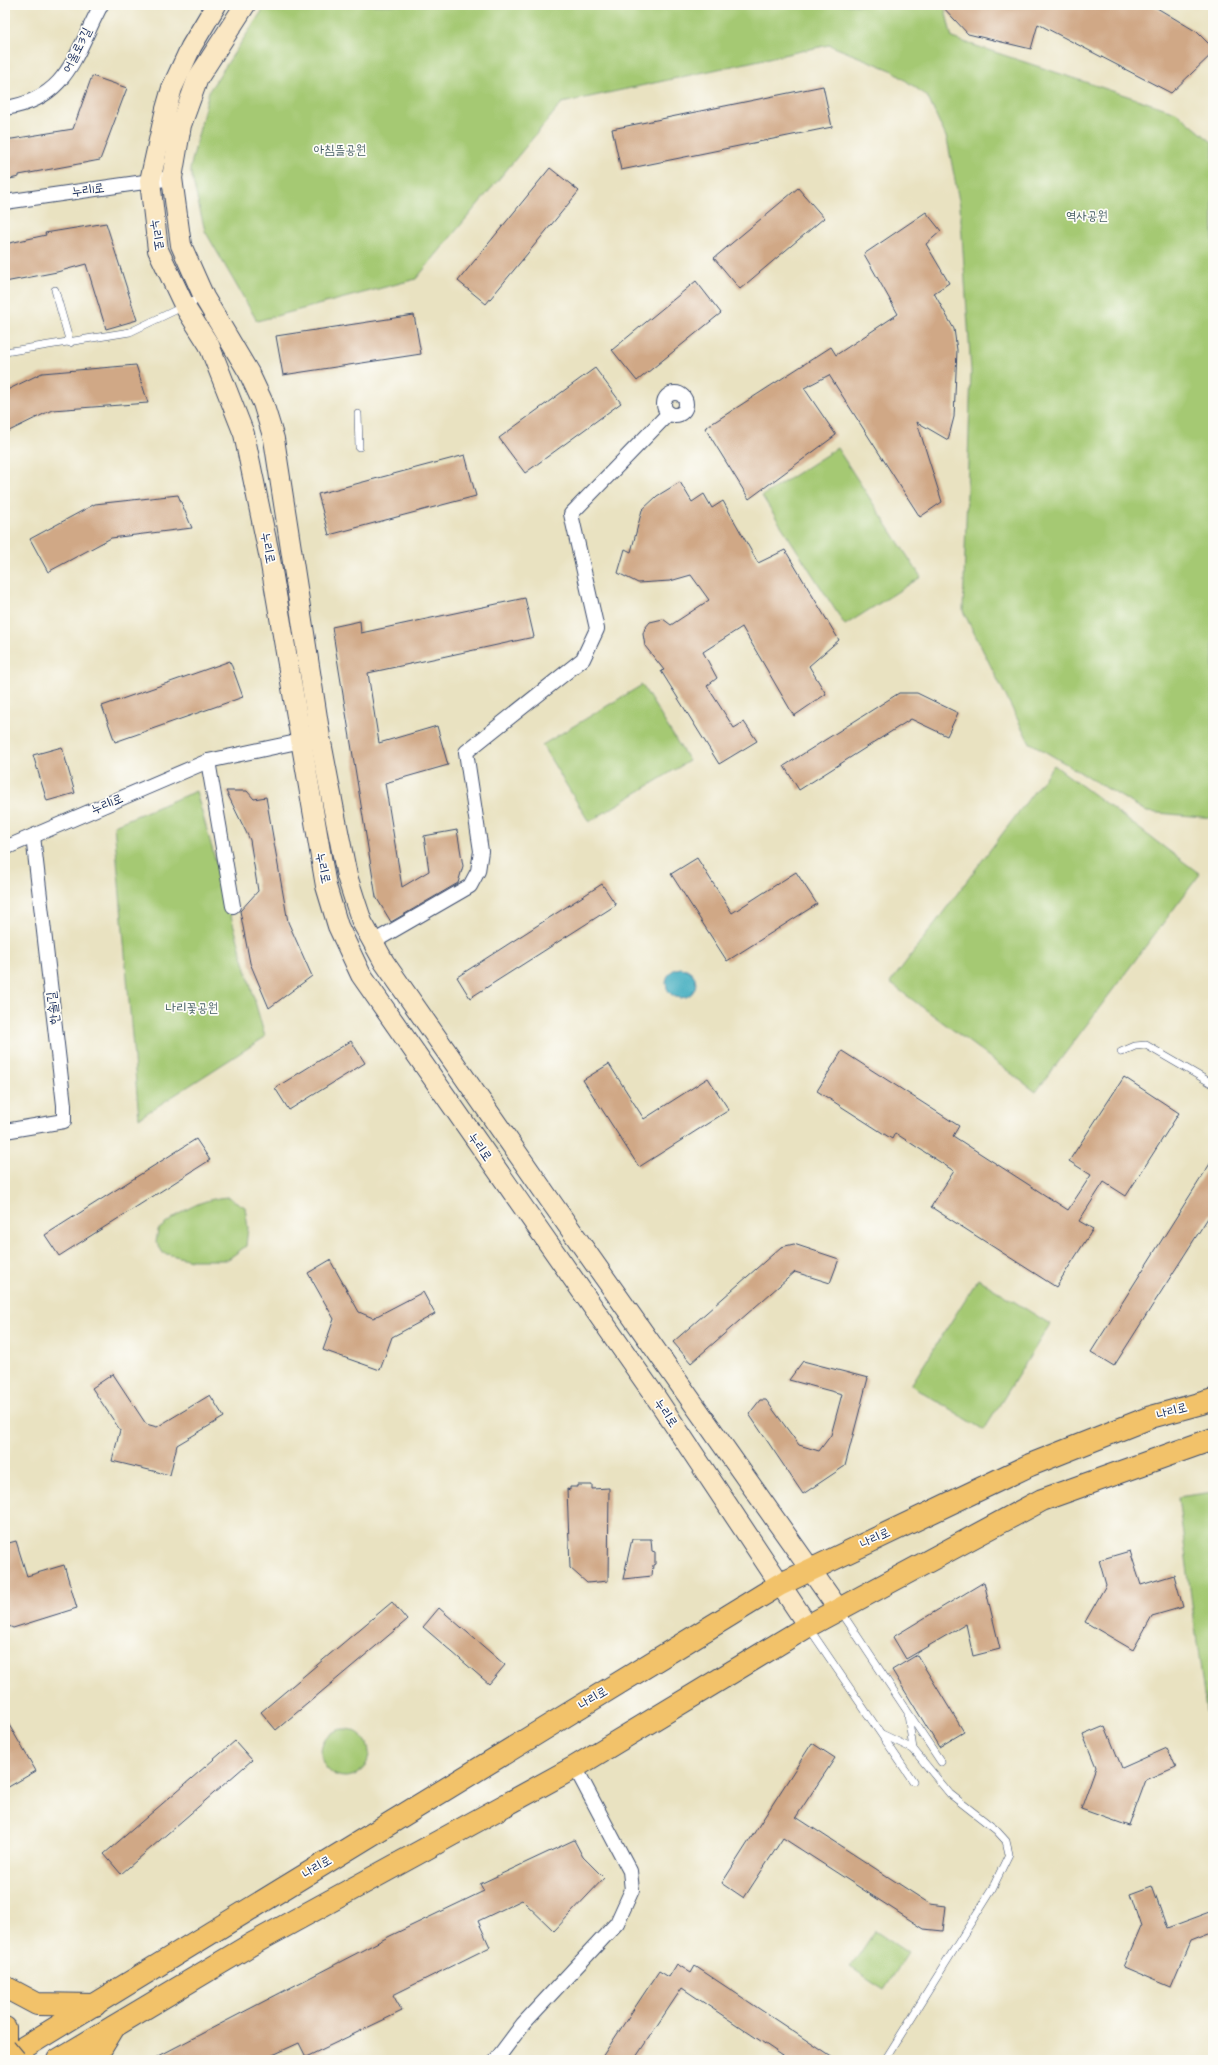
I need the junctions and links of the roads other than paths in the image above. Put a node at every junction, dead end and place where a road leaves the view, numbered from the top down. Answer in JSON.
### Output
{"nodes":[{"id":1,"x":100,"y":5,"type":"edge"},
{"id":2,"x":216,"y":5,"type":"edge"},
{"id":3,"x":246,"y":5,"type":"edge"},
{"id":4,"x":5,"y":108,"type":"edge"},
{"id":5,"x":172,"y":178,"type":"junction"},
{"id":6,"x":150,"y":181,"type":"junction"},
{"id":7,"x":5,"y":202,"type":"edge"},
{"id":8,"x":55,"y":290,"type":"dead end"},
{"id":9,"x":204,"y":297,"type":"junction"},
{"id":10,"x":185,"y":307,"type":"junction"},
{"id":11,"x":70,"y":343,"type":"junction"},
{"id":12,"x":5,"y":352,"type":"edge"},
{"id":13,"x":669,"y":413,"type":"dead end"},
{"id":14,"x":358,"y":414,"type":"dead end"},
{"id":15,"x":360,"y":447,"type":"dead end"},
{"id":16,"x":320,"y":737,"type":"junction"},
{"id":17,"x":300,"y":741,"type":"junction"},
{"id":18,"x":208,"y":761,"type":"junction"},
{"id":19,"x":33,"y":836,"type":"junction"},
{"id":20,"x":5,"y":848,"type":"edge"},
{"id":21,"x":233,"y":906,"type":"dead end"},
{"id":22,"x":373,"y":942,"type":"junction"},
{"id":23,"x":1122,"y":1052,"type":"dead end"},
{"id":24,"x":1213,"y":1084,"type":"edge"},
{"id":25,"x":5,"y":1131,"type":"edge"},
{"id":26,"x":1213,"y":1400,"type":"edge"},
{"id":27,"x":1213,"y":1439,"type":"edge"},
{"id":28,"x":811,"y":1568,"type":"junction"},
{"id":29,"x":779,"y":1585,"type":"junction"},
{"id":30,"x":839,"y":1610,"type":"junction"},
{"id":31,"x":808,"y":1626,"type":"junction"},
{"id":32,"x":908,"y":1713,"type":"junction"},
{"id":33,"x":882,"y":1734,"type":"junction"},
{"id":34,"x":913,"y":1749,"type":"junction"},
{"id":35,"x":941,"y":1762,"type":"dead end"},
{"id":36,"x":575,"y":1767,"type":"junction"},
{"id":37,"x":913,"y":1781,"type":"dead end"},
{"id":38,"x":5,"y":1987,"type":"edge"},
{"id":39,"x":95,"y":2005,"type":"junction"},
{"id":40,"x":114,"y":2027,"type":"junction"},
{"id":41,"x":5,"y":2028,"type":"edge"},
{"id":42,"x":5,"y":2048,"type":"edge"},
{"id":43,"x":5,"y":2055,"type":"edge"},
{"id":44,"x":5,"y":2059,"type":"edge"},
{"id":45,"x":15,"y":2060,"type":"edge"},
{"id":46,"x":58,"y":2060,"type":"edge"},
{"id":47,"x":94,"y":2060,"type":"edge"},
{"id":48,"x":496,"y":2060,"type":"edge"},
{"id":49,"x":885,"y":2060,"type":"edge"}],
"edges":[{"from":1,"to":4,"type":"street","name":"어울로3길"},
{"from":2,"to":6,"type":"street","name":"누리로"},
{"from":3,"to":5,"type":"street","name":"누리로"},
{"from":5,"to":6,"type":"street","name":"누리1로"},
{"from":5,"to":9,"type":"street","name":"누리로"},
{"from":6,"to":7,"type":"street","name":"누리1로"},
{"from":6,"to":10,"type":"street","name":"누리로"},
{"from":8,"to":11,"type":"lane"},
{"from":9,"to":10,"type":"lane"},
{"from":9,"to":16,"type":"street","name":"누리로"},
{"from":10,"to":11,"type":"lane"},
{"from":10,"to":17,"type":"street","name":"누리로"},
{"from":11,"to":12,"type":"lane"},
{"from":13,"to":22,"type":"street"},
{"from":14,"to":15,"type":"lane"},
{"from":16,"to":17,"type":"street","name":"누리1로"},
{"from":16,"to":22,"type":"street","name":"누리로"},
{"from":17,"to":18,"type":"street","name":"누리1로"},
{"from":17,"to":29,"type":"street","name":"누리로"},
{"from":18,"to":19,"type":"street","name":"누리1로"},
{"from":18,"to":21,"type":"street"},
{"from":19,"to":20,"type":"street","name":"누리1로"},
{"from":19,"to":25,"type":"street","name":"한솔1길"},
{"from":22,"to":28,"type":"street","name":"누리로"},
{"from":23,"to":24,"type":"lane"},
{"from":26,"to":28,"type":"main road","name":"나리로"},
{"from":27,"to":30,"type":"main road"},
{"from":28,"to":29,"type":"main road","name":"나리로"},
{"from":28,"to":30,"type":"street","name":"누리로"},
{"from":29,"to":31,"type":"street","name":"누리로"},
{"from":29,"to":39,"type":"main road","name":"나리로"},
{"from":30,"to":31,"type":"main road"},
{"from":30,"to":32,"type":"lane"},
{"from":31,"to":33,"type":"lane"},
{"from":31,"to":36,"type":"main road"},
{"from":32,"to":34,"type":"lane"},
{"from":32,"to":35,"type":"lane"},
{"from":33,"to":34,"type":"lane"},
{"from":33,"to":37,"type":"lane"},
{"from":34,"to":49,"type":"lane"},
{"from":36,"to":40,"type":"main road"},
{"from":36,"to":48,"type":"street"},
{"from":38,"to":39,"type":"main road"},
{"from":39,"to":44,"type":"main road","name":"나리로"},
{"from":40,"to":46,"type":"main road"},
{"from":40,"to":47,"type":"main road"},
{"from":41,"to":43,"type":"main road"},
{"from":42,"to":45,"type":"main road","bridge":true}]}
